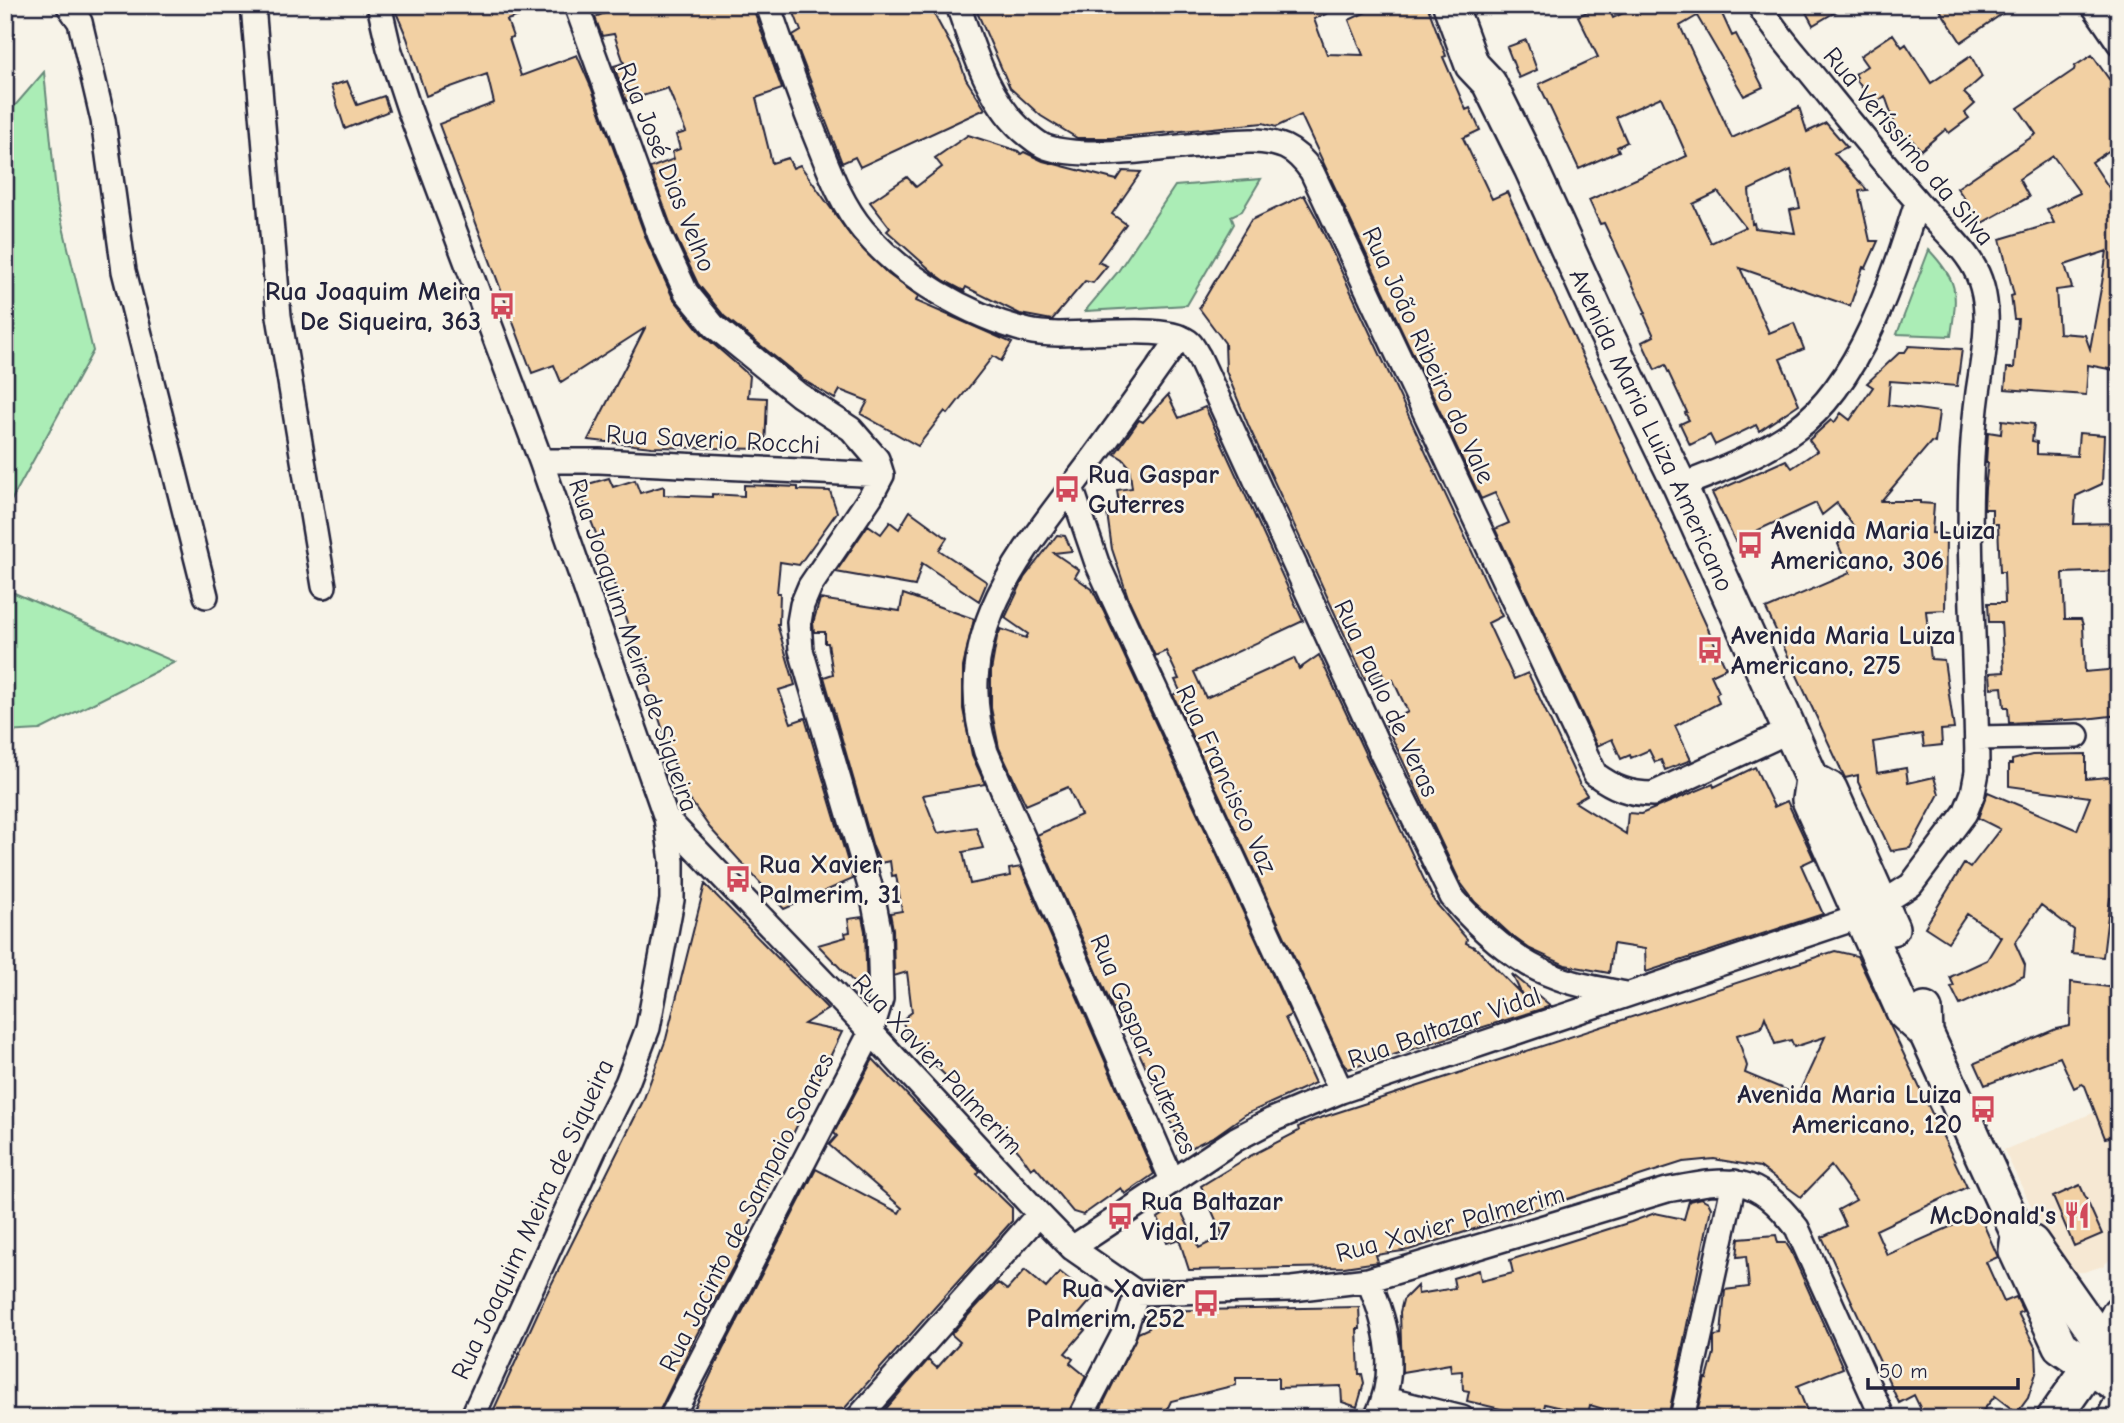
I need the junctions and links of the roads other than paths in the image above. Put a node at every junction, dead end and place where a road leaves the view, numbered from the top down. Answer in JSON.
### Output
{"nodes":[{"id":1,"x":68,"y":5,"type":"edge"},
{"id":2,"x":253,"y":5,"type":"edge"},
{"id":3,"x":379,"y":5,"type":"edge"},
{"id":4,"x":576,"y":5,"type":"edge"},
{"id":5,"x":768,"y":5,"type":"edge"},
{"id":6,"x":958,"y":5,"type":"edge"},
{"id":7,"x":1450,"y":5,"type":"edge"},
{"id":8,"x":1470,"y":5,"type":"edge"},
{"id":9,"x":1759,"y":5,"type":"edge"},
{"id":10,"x":2093,"y":5,"type":"edge"},
{"id":11,"x":2119,"y":43,"type":"edge"},
{"id":12,"x":1489,"y":83,"type":"junction"},
{"id":13,"x":1917,"y":202,"type":"junction"},
{"id":14,"x":1180,"y":337,"type":"junction"},
{"id":15,"x":541,"y":461,"type":"junction"},
{"id":16,"x":882,"y":475,"type":"junction"},
{"id":17,"x":1679,"y":486,"type":"junction"},
{"id":18,"x":1071,"y":487,"type":"junction"},
{"id":19,"x":324,"y":586,"type":"dead end"},
{"id":20,"x":206,"y":596,"type":"dead end"},
{"id":21,"x":1789,"y":730,"type":"junction"},
{"id":22,"x":2077,"y":736,"type":"dead end"},
{"id":23,"x":1977,"y":738,"type":"junction"},
{"id":24,"x":666,"y":818,"type":"junction"},
{"id":25,"x":1872,"y":911,"type":"junction"},
{"id":26,"x":1629,"y":994,"type":"junction"},
{"id":27,"x":871,"y":1032,"type":"junction"},
{"id":28,"x":1340,"y":1091,"type":"junction"},
{"id":29,"x":1172,"y":1180,"type":"junction"},
{"id":30,"x":1734,"y":1182,"type":"junction"},
{"id":31,"x":1039,"y":1214,"type":"junction"},
{"id":32,"x":1072,"y":1248,"type":"junction"},
{"id":33,"x":1368,"y":1280,"type":"junction"},
{"id":34,"x":1137,"y":1293,"type":"junction"},
{"id":35,"x":2119,"y":1313,"type":"edge"},
{"id":36,"x":2103,"y":1355,"type":"edge"},
{"id":37,"x":2119,"y":1387,"type":"edge"},
{"id":38,"x":2119,"y":1408,"type":"edge"},
{"id":39,"x":1381,"y":1409,"type":"edge"},
{"id":40,"x":472,"y":1418,"type":"edge"},
{"id":41,"x":671,"y":1418,"type":"edge"},
{"id":42,"x":858,"y":1418,"type":"edge"},
{"id":43,"x":1080,"y":1418,"type":"edge"},
{"id":44,"x":1462,"y":1418,"type":"edge"},
{"id":45,"x":1682,"y":1418,"type":"edge"},
{"id":46,"x":1883,"y":1418,"type":"edge"},
{"id":47,"x":2054,"y":1418,"type":"edge"},
{"id":48,"x":2114,"y":1418,"type":"edge"}],
"edges":[{"from":1,"to":20,"type":"street"},
{"from":2,"to":19,"type":"street"},
{"from":3,"to":15,"type":"street","name":"Rua Joaquim Meira de Siqueira"},
{"from":4,"to":16,"type":"street","name":"Rua José Dias Velho"},
{"from":5,"to":14,"type":"street"},
{"from":6,"to":21,"type":"street","name":"Rua João Ribeiro do Vale"},
{"from":7,"to":12,"type":"main road","name":"Avenida Maria Luiza Americano"},
{"from":8,"to":12,"type":"main road","name":"Avenida Maria Luiza Americano"},
{"from":9,"to":13,"type":"street","name":"Rua Veríssimo da Silva"},
{"from":10,"to":11,"type":"street"},
{"from":12,"to":17,"type":"main road","name":"Avenida Maria Luiza Americano"},
{"from":13,"to":17,"type":"street"},
{"from":13,"to":23,"type":"street","name":"Rua Veríssimo da Silva"},
{"from":14,"to":18,"type":"street","name":"Rua Gaspar Guterres"},
{"from":14,"to":26,"type":"street","name":"Rua Paulo de Veras"},
{"from":15,"to":16,"type":"street","name":"Rua Saverio Rocchi"},
{"from":15,"to":24,"type":"street","name":"Rua Joaquim Meira de Siqueira"},
{"from":16,"to":27,"type":"street","name":"Rua Jacinto de Sampaio Soares"},
{"from":17,"to":21,"type":"main road","name":"Avenida Maria Luiza Americano"},
{"from":18,"to":28,"type":"street","name":"Rua Francisco Vaz"},
{"from":18,"to":29,"type":"street","name":"Rua Gaspar Guterres"},
{"from":21,"to":25,"type":"main road","name":"Avenida Maria Luiza Americano"},
{"from":22,"to":23,"type":"street"},
{"from":23,"to":25,"type":"street","name":"Rua Veríssimo da Silva"},
{"from":24,"to":27,"type":"street","name":"Rua Xavier Palmerim"},
{"from":24,"to":40,"type":"street","name":"Rua Joaquim Meira de Siqueira"},
{"from":25,"to":26,"type":"street","name":"Rua Baltazar Vidal"},
{"from":25,"to":36,"type":"main road","name":"Avenida Maria Luiza Americano"},
{"from":26,"to":28,"type":"street","name":"Rua Baltazar Vidal"},
{"from":27,"to":31,"type":"street","name":"Rua Xavier Palmerim"},
{"from":27,"to":41,"type":"street","name":"Rua Jacinto de Sampaio Soares"},
{"from":28,"to":29,"type":"street","name":"Rua Baltazar Vidal"},
{"from":29,"to":32,"type":"street","name":"Rua Baltazar Vidal"},
{"from":30,"to":33,"type":"street","name":"Rua Xavier Palmerim"},
{"from":30,"to":45,"type":"street"},
{"from":30,"to":46,"type":"street","name":"Rua Xavier Palmerim"},
{"from":31,"to":32,"type":"street","name":"Rua Xavier Palmerim"},
{"from":31,"to":42,"type":"street"},
{"from":32,"to":34,"type":"street","name":"Rua Xavier Palmerim"},
{"from":33,"to":34,"type":"street","name":"Rua Xavier Palmerim"},
{"from":33,"to":39,"type":"street"},
{"from":34,"to":43,"type":"street"},
{"from":35,"to":36,"type":"main road"},
{"from":36,"to":37,"type":"main road","name":"Avenida Maria Luiza Americano"},
{"from":36,"to":47,"type":"main road"},
{"from":38,"to":48,"type":"main road"},
{"from":39,"to":44,"type":"street"}]}
